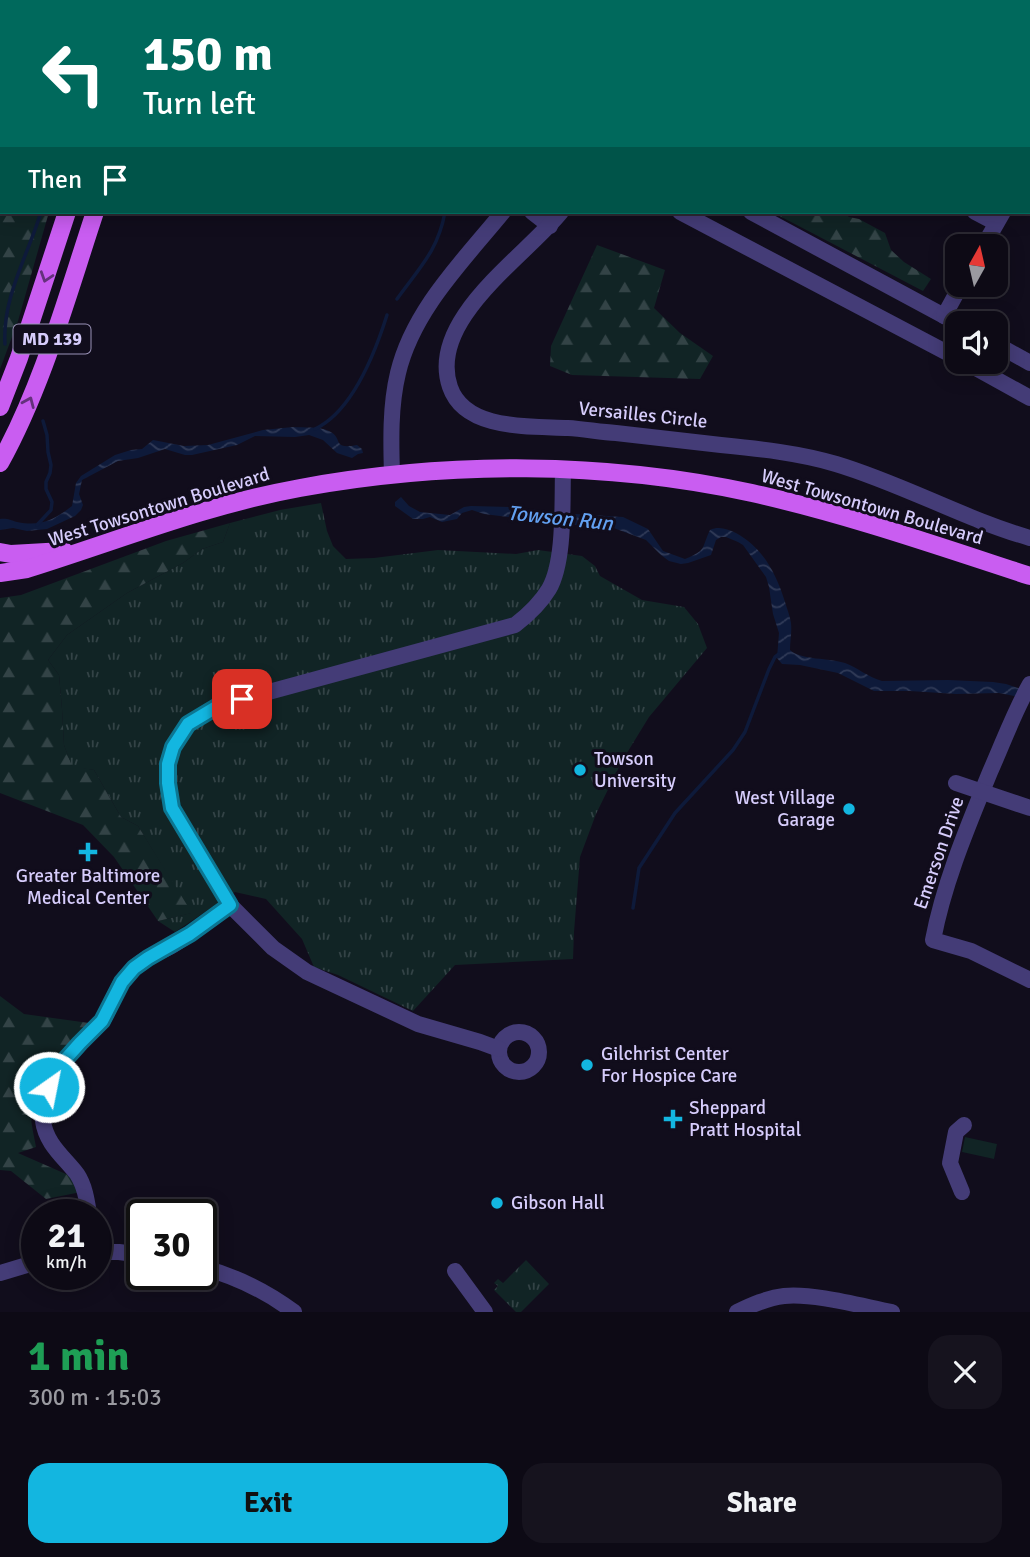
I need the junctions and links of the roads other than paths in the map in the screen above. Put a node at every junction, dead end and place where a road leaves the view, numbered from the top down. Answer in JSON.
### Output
{"nodes":[{"id":1,"x":66,"y":214,"type":"edge"},
{"id":2,"x":94,"y":214,"type":"edge"},
{"id":3,"x":501,"y":214,"type":"edge"},
{"id":4,"x":535,"y":214,"type":"edge"},
{"id":5,"x":560,"y":214,"type":"edge"},
{"id":6,"x":684,"y":214,"type":"edge"},
{"id":7,"x":755,"y":214,"type":"edge"},
{"id":8,"x":999,"y":218,"type":"edge"},
{"id":9,"x":550,"y":226,"type":"junction"},
{"id":10,"x":990,"y":234,"type":"edge"},
{"id":11,"x":945,"y":316,"type":"edge"},
{"id":12,"x":1008,"y":351,"type":"edge"},
{"id":13,"x":945,"y":352,"type":"edge"},
{"id":14,"x":1030,"y":363,"type":"edge"},
{"id":15,"x":987,"y":374,"type":"edge"},
{"id":16,"x":1030,"y":398,"type":"edge"},
{"id":17,"x":0,"y":407,"type":"edge"},
{"id":18,"x":0,"y":463,"type":"edge"},
{"id":19,"x":563,"y":470,"type":"junction"},
{"id":20,"x":392,"y":475,"type":"junction"},
{"id":21,"x":1030,"y":538,"type":"edge"},
{"id":22,"x":92,"y":549,"type":"junction"},
{"id":23,"x":0,"y":552,"type":"edge"},
{"id":24,"x":0,"y":573,"type":"edge"},
{"id":25,"x":1030,"y":576,"type":"edge"},
{"id":26,"x":1029,"y":686,"type":"edge"},
{"id":27,"x":956,"y":783,"type":"dead end"},
{"id":28,"x":982,"y":792,"type":"junction"},
{"id":29,"x":1030,"y":808,"type":"edge"},
{"id":30,"x":230,"y":905,"type":"junction"},
{"id":31,"x":1030,"y":980,"type":"edge"},
{"id":32,"x":499,"y":1049,"type":"dead end"},
{"id":33,"x":964,"y":1125,"type":"dead end"},
{"id":34,"x":962,"y":1192,"type":"dead end"},
{"id":35,"x":86,"y":1199,"type":"edge"},
{"id":36,"x":21,"y":1267,"type":"edge"},
{"id":37,"x":455,"y":1271,"type":"dead end"},
{"id":38,"x":217,"y":1272,"type":"edge"},
{"id":39,"x":0,"y":1273,"type":"edge"},
{"id":40,"x":294,"y":1312,"type":"edge"},
{"id":41,"x":485,"y":1312,"type":"edge"},
{"id":42,"x":737,"y":1312,"type":"edge"},
{"id":43,"x":892,"y":1312,"type":"edge"}],
"edges":[{"from":1,"to":17,"type":"main road","number":"MD 139","one_way":true},
{"from":18,"to":2,"type":"main road","number":"MD 139","one_way":true},
{"from":3,"to":20,"type":"street"},
{"from":4,"to":9,"type":"street"},
{"from":5,"to":9,"type":"street","name":"Versailles Circle"},
{"from":6,"to":13,"type":"street"},
{"from":7,"to":11,"type":"street"},
{"from":8,"to":10,"type":"street"},
{"from":9,"to":21,"type":"street","name":"Versailles Circle"},
{"from":12,"to":14,"type":"street"},
{"from":15,"to":16,"type":"street"},
{"from":19,"to":20,"type":"main road","name":"West Towsontown Boulevard"},
{"from":19,"to":25,"type":"main road","name":"West Towsontown Boulevard"},
{"from":19,"to":30,"type":"street"},
{"from":20,"to":22,"type":"main road","name":"West Towsontown Boulevard"},
{"from":22,"to":23,"type":"main road"},
{"from":22,"to":24,"type":"main road","name":"West Towsontown Boulevard"},
{"from":26,"to":28,"type":"street","name":"Emerson Drive"},
{"from":27,"to":28,"type":"street"},
{"from":28,"to":29,"type":"street"},
{"from":28,"to":31,"type":"street","name":"Emerson Drive"},
{"from":30,"to":32,"type":"street"},
{"from":30,"to":35,"type":"street"},
{"from":33,"to":34,"type":"street"},
{"from":36,"to":39,"type":"street"},
{"from":37,"to":41,"type":"street"},
{"from":38,"to":40,"type":"street"},
{"from":42,"to":43,"type":"street"}]}
